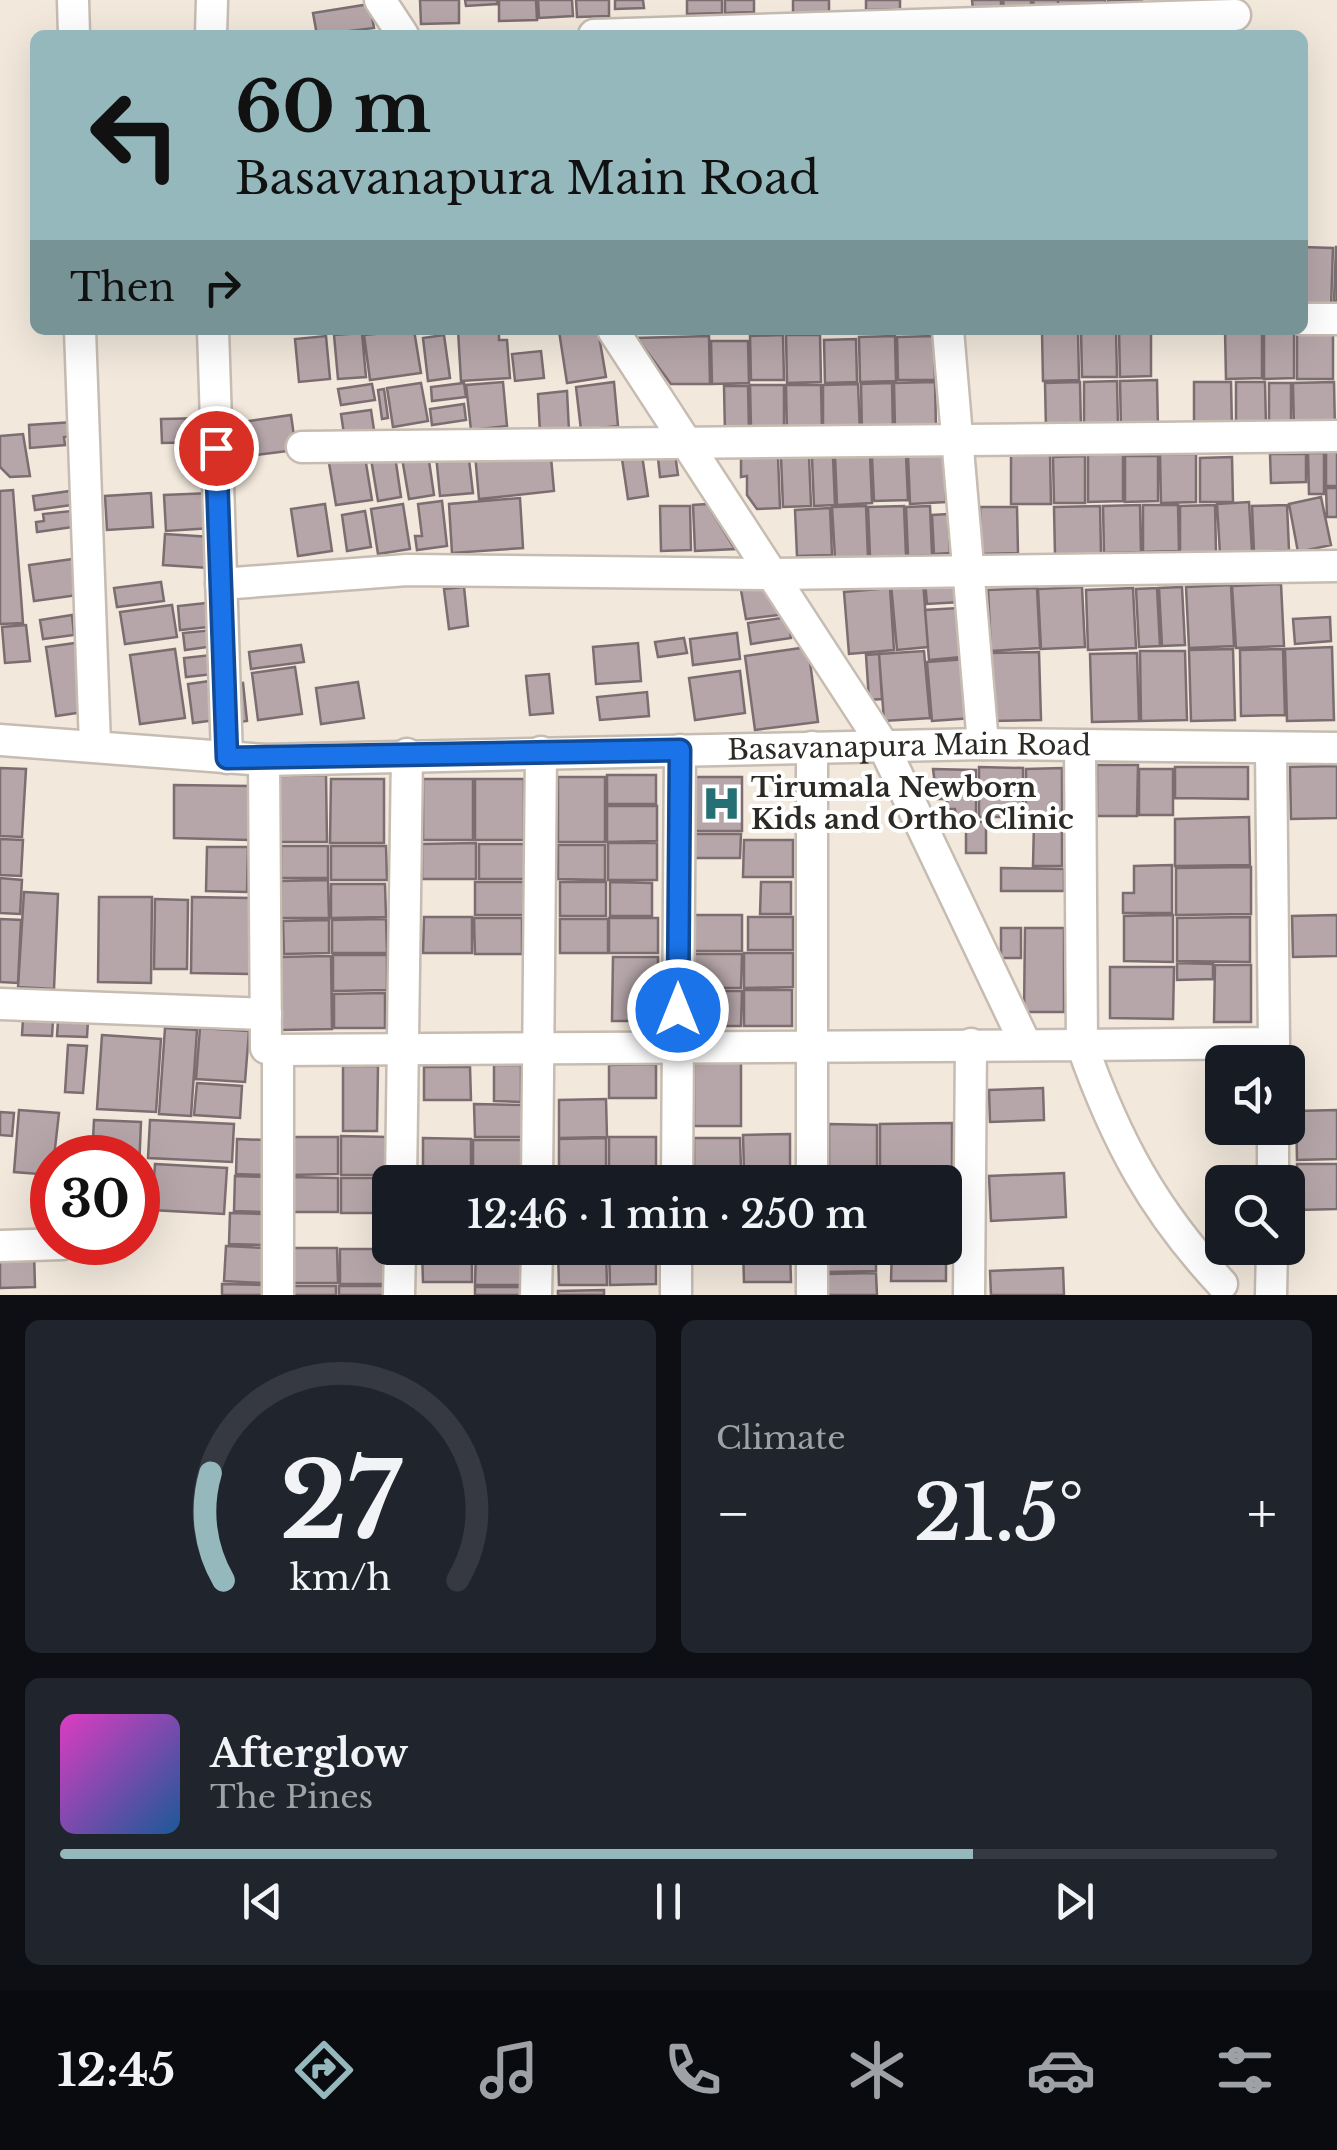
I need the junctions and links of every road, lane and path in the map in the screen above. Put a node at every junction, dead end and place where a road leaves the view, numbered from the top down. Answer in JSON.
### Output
{"nodes":[{"id":1,"x":73,"y":0,"type":"edge"},
{"id":2,"x":212,"y":0,"type":"edge"},
{"id":3,"x":380,"y":0,"type":"edge"},
{"id":4,"x":1236,"y":14,"type":"dead end"},
{"id":5,"x":922,"y":20,"type":"edge"},
{"id":6,"x":74,"y":30,"type":"edge"},
{"id":7,"x":211,"y":30,"type":"edge"},
{"id":8,"x":400,"y":30,"type":"edge"},
{"id":9,"x":703,"y":30,"type":"edge"},
{"id":10,"x":1308,"y":319,"type":"edge"},
{"id":11,"x":1337,"y":319,"type":"edge"},
{"id":12,"x":80,"y":335,"type":"edge"},
{"id":13,"x":212,"y":335,"type":"edge"},
{"id":14,"x":616,"y":335,"type":"edge"},
{"id":15,"x":948,"y":335,"type":"edge"},
{"id":16,"x":1337,"y":436,"type":"edge"},
{"id":17,"x":958,"y":439,"type":"junction"},
{"id":18,"x":690,"y":442,"type":"junction"},
{"id":19,"x":302,"y":447,"type":"dead end"},
{"id":20,"x":1337,"y":566,"type":"edge"},
{"id":21,"x":968,"y":570,"type":"junction"},
{"id":22,"x":775,"y":574,"type":"junction"},
{"id":23,"x":221,"y":584,"type":"junction"},
{"id":24,"x":0,"y":740,"type":"edge"},
{"id":25,"x":983,"y":744,"type":"junction"},
{"id":26,"x":95,"y":745,"type":"junction"},
{"id":27,"x":883,"y":746,"type":"junction"},
{"id":28,"x":812,"y":747,"type":"junction"},
{"id":29,"x":1080,"y":748,"type":"junction"},
{"id":30,"x":1337,"y":748,"type":"edge"},
{"id":31,"x":1270,"y":749,"type":"junction"},
{"id":32,"x":680,"y":750,"type":"junction"},
{"id":33,"x":541,"y":752,"type":"junction"},
{"id":34,"x":406,"y":754,"type":"junction"},
{"id":35,"x":227,"y":758,"type":"junction"},
{"id":36,"x":264,"y":760,"type":"junction"},
{"id":37,"x":0,"y":1004,"type":"edge"},
{"id":38,"x":266,"y":1014,"type":"junction"},
{"id":39,"x":1026,"y":1043,"type":"junction"},
{"id":40,"x":970,"y":1044,"type":"junction"},
{"id":41,"x":1082,"y":1045,"type":"junction"},
{"id":42,"x":1274,"y":1045,"type":"edge"},
{"id":43,"x":812,"y":1046,"type":"junction"},
{"id":44,"x":678,"y":1047,"type":"junction"},
{"id":45,"x":1205,"y":1049,"type":"edge"},
{"id":46,"x":278,"y":1050,"type":"junction"},
{"id":47,"x":538,"y":1050,"type":"junction"},
{"id":48,"x":402,"y":1052,"type":"junction"},
{"id":49,"x":401,"y":1165,"type":"edge"},
{"id":50,"x":537,"y":1165,"type":"edge"},
{"id":51,"x":677,"y":1165,"type":"edge"},
{"id":52,"x":812,"y":1165,"type":"edge"},
{"id":53,"x":30,"y":1245,"type":"edge"},
{"id":54,"x":0,"y":1246,"type":"edge"},
{"id":55,"x":400,"y":1265,"type":"edge"},
{"id":56,"x":537,"y":1265,"type":"edge"},
{"id":57,"x":676,"y":1265,"type":"edge"},
{"id":58,"x":812,"y":1265,"type":"edge"},
{"id":59,"x":1272,"y":1265,"type":"edge"},
{"id":60,"x":1222,"y":1284,"type":"dead end"},
{"id":61,"x":278,"y":1295,"type":"edge"},
{"id":62,"x":399,"y":1295,"type":"edge"},
{"id":63,"x":536,"y":1295,"type":"edge"},
{"id":64,"x":676,"y":1295,"type":"edge"},
{"id":65,"x":812,"y":1295,"type":"edge"},
{"id":66,"x":969,"y":1295,"type":"edge"},
{"id":67,"x":1271,"y":1295,"type":"edge"}],
"edges":[{"from":1,"to":6,"type":"street"},
{"from":2,"to":7,"type":"street"},
{"from":3,"to":8,"type":"street"},
{"from":4,"to":5,"type":"street"},
{"from":5,"to":9,"type":"street"},
{"from":10,"to":11,"type":"street"},
{"from":12,"to":26,"type":"street"},
{"from":13,"to":23,"type":"street"},
{"from":14,"to":18,"type":"street"},
{"from":15,"to":17,"type":"street"},
{"from":16,"to":17,"type":"street"},
{"from":17,"to":18,"type":"street"},
{"from":17,"to":21,"type":"street"},
{"from":18,"to":19,"type":"street"},
{"from":18,"to":22,"type":"street"},
{"from":20,"to":21,"type":"street"},
{"from":21,"to":22,"type":"street"},
{"from":21,"to":25,"type":"street"},
{"from":22,"to":23,"type":"street"},
{"from":22,"to":27,"type":"street"},
{"from":23,"to":35,"type":"street"},
{"from":24,"to":26,"type":"street","name":"Basavanapura Main Road"},
{"from":25,"to":27,"type":"street","name":"Basavanapura Main Road"},
{"from":25,"to":29,"type":"street","name":"Basavanapura Main Road"},
{"from":26,"to":35,"type":"street","name":"Basavanapura Main Road"},
{"from":27,"to":28,"type":"street","name":"Basavanapura Main Road"},
{"from":27,"to":39,"type":"street"},
{"from":28,"to":32,"type":"street","name":"Basavanapura Main Road"},
{"from":28,"to":43,"type":"street"},
{"from":29,"to":31,"type":"street","name":"Basavanapura Main Road"},
{"from":29,"to":41,"type":"street"},
{"from":30,"to":31,"type":"street","name":"Basavanapura Main Road"},
{"from":31,"to":42,"type":"street"},
{"from":32,"to":33,"type":"street","name":"Basavanapura Main Road"},
{"from":32,"to":44,"type":"street"},
{"from":33,"to":34,"type":"street","name":"Basavanapura Main Road"},
{"from":33,"to":47,"type":"street"},
{"from":34,"to":36,"type":"street","name":"Basavanapura Main Road"},
{"from":34,"to":48,"type":"street"},
{"from":35,"to":36,"type":"street","name":"Basavanapura Main Road"},
{"from":36,"to":38,"type":"street"},
{"from":37,"to":38,"type":"street"},
{"from":38,"to":46,"type":"street"},
{"from":39,"to":40,"type":"street"},
{"from":39,"to":41,"type":"street"},
{"from":40,"to":43,"type":"street"},
{"from":40,"to":66,"type":"street"},
{"from":41,"to":45,"type":"street"},
{"from":41,"to":60,"type":"street"},
{"from":43,"to":44,"type":"street"},
{"from":43,"to":52,"type":"street"},
{"from":44,"to":47,"type":"street"},
{"from":44,"to":51,"type":"street"},
{"from":46,"to":48,"type":"street"},
{"from":46,"to":61,"type":"street"},
{"from":47,"to":48,"type":"street"},
{"from":47,"to":50,"type":"street"},
{"from":48,"to":49,"type":"street"},
{"from":53,"to":54,"type":"street"},
{"from":55,"to":62,"type":"street"},
{"from":56,"to":63,"type":"street"},
{"from":57,"to":64,"type":"street"},
{"from":58,"to":65,"type":"street"},
{"from":59,"to":67,"type":"street"}]}
